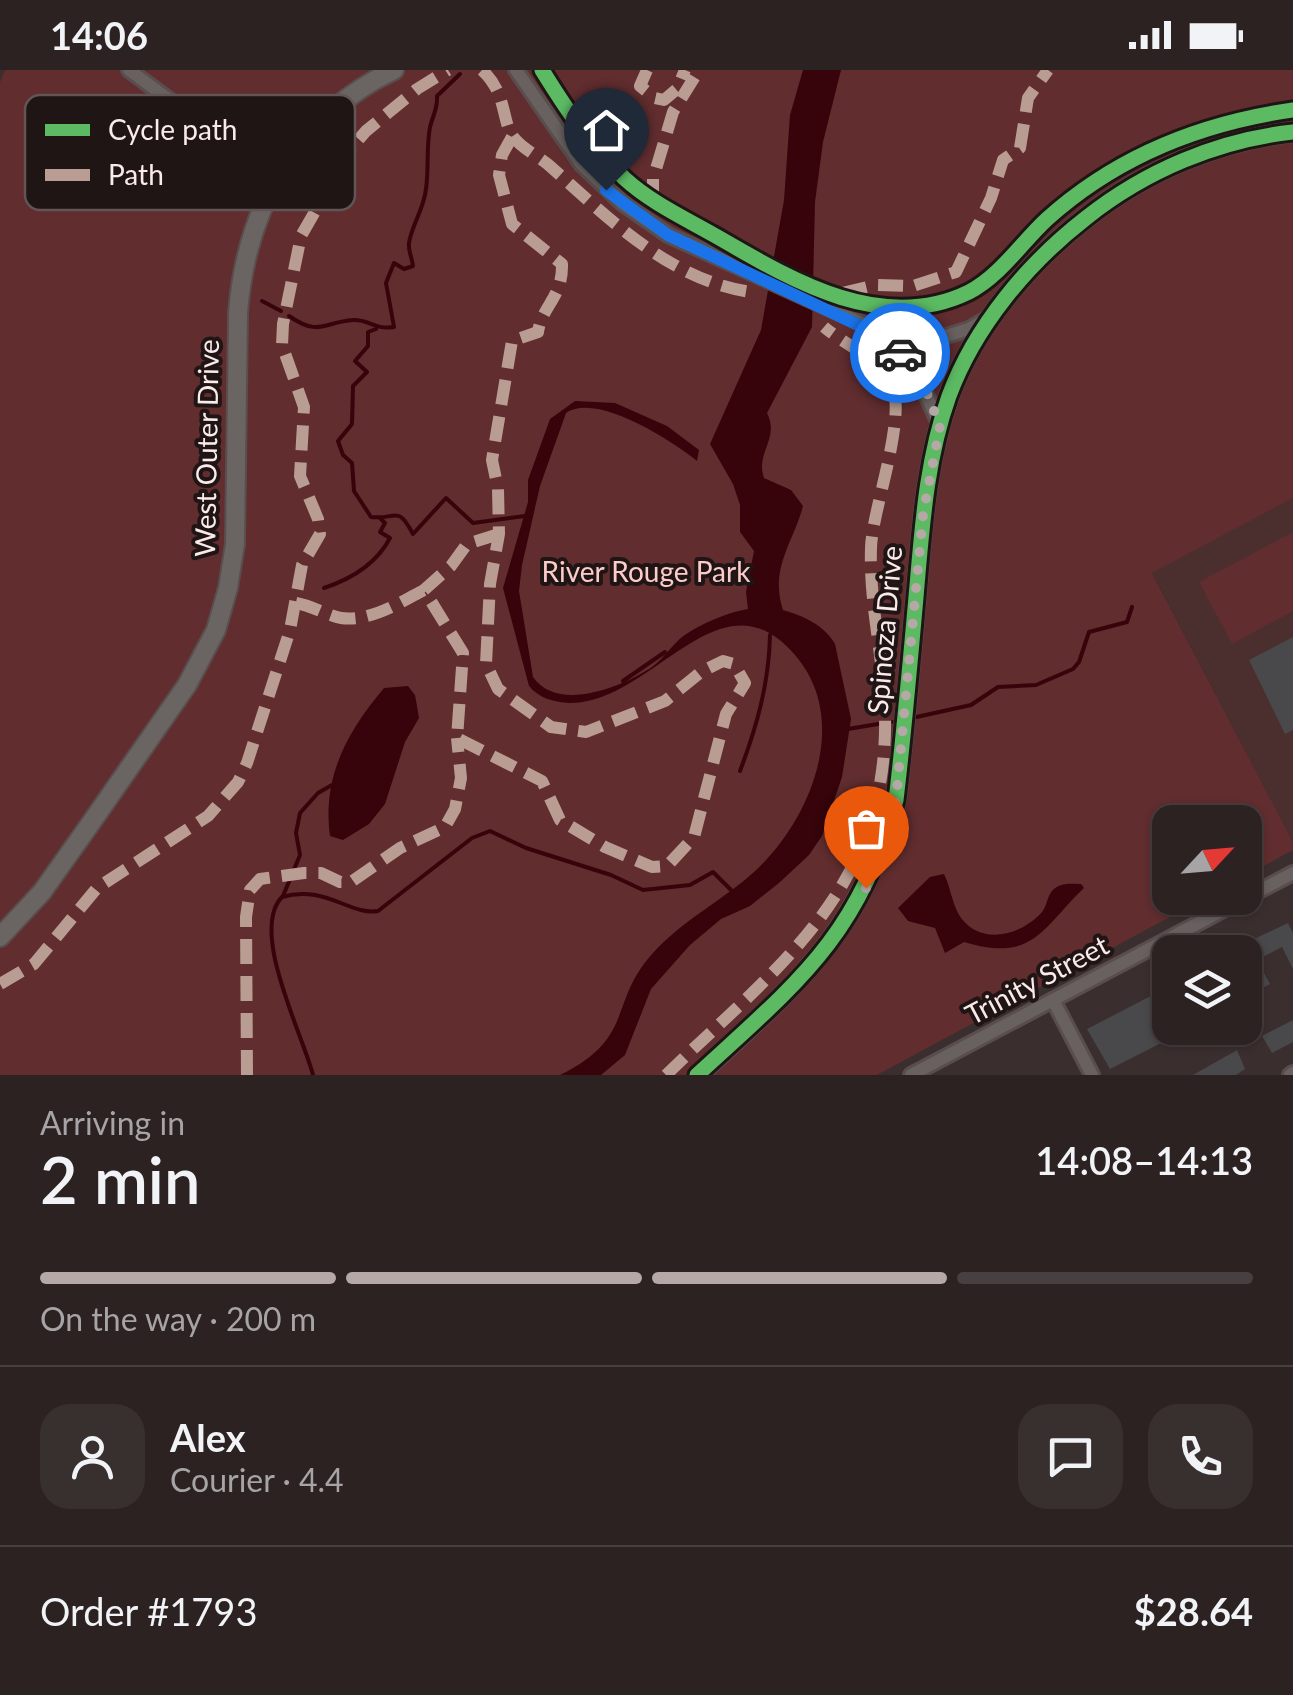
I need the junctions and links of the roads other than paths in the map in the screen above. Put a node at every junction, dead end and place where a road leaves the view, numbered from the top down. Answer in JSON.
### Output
{"nodes":[{"id":1,"x":129,"y":70,"type":"edge"},
{"id":2,"x":394,"y":70,"type":"edge"},
{"id":3,"x":516,"y":70,"type":"edge"},
{"id":4,"x":163,"y":95,"type":"edge"},
{"id":5,"x":355,"y":96,"type":"edge"},
{"id":6,"x":1293,"y":132,"type":"edge"},
{"id":7,"x":260,"y":210,"type":"edge"},
{"id":8,"x":998,"y":310,"type":"junction"},
{"id":9,"x":873,"y":332,"type":"junction"},
{"id":10,"x":940,"y":426,"type":"junction"},
{"id":11,"x":1293,"y":872,"type":"edge"},
{"id":12,"x":0,"y":937,"type":"edge"},
{"id":13,"x":1053,"y":1000,"type":"junction"},
{"id":14,"x":700,"y":1074,"type":"edge"},
{"id":15,"x":911,"y":1075,"type":"edge"},
{"id":16,"x":1092,"y":1075,"type":"edge"}],
"edges":[{"from":1,"to":4,"type":"street"},
{"from":2,"to":5,"type":"street","name":"West Outer Drive"},
{"from":3,"to":9,"type":"street"},
{"from":6,"to":8,"type":"street","name":"Spinoza Drive"},
{"from":7,"to":12,"type":"street","name":"West Outer Drive"},
{"from":8,"to":9,"type":"street"},
{"from":8,"to":10,"type":"street","name":"Spinoza Drive"},
{"from":9,"to":10,"type":"street"},
{"from":10,"to":14,"type":"street","name":"Spinoza Drive"},
{"from":11,"to":13,"type":"street","name":"Trinity Street"},
{"from":13,"to":15,"type":"street","name":"Trinity Street"},
{"from":13,"to":16,"type":"street"}]}
